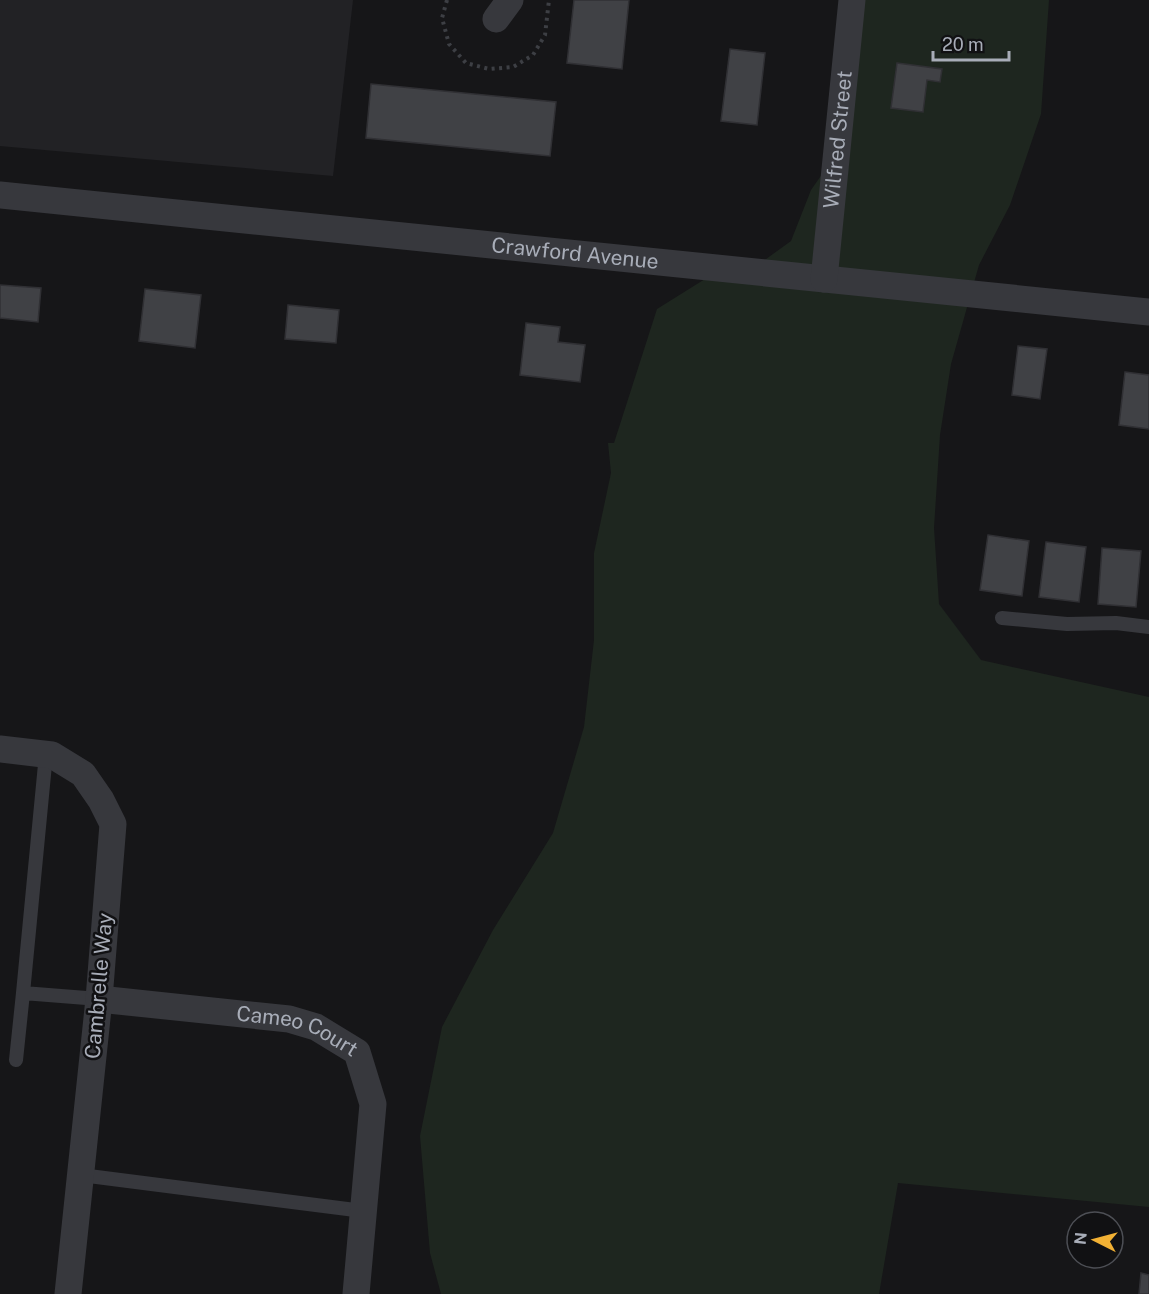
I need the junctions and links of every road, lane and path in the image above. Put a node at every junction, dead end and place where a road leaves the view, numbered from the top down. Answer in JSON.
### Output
{"nodes":[{"id":1,"x":852,"y":0,"type":"edge"},
{"id":2,"x":0,"y":195,"type":"edge"},
{"id":3,"x":824,"y":279,"type":"junction"},
{"id":4,"x":1149,"y":312,"type":"edge"},
{"id":5,"x":1002,"y":618,"type":"dead end"},
{"id":6,"x":1149,"y":627,"type":"edge"},
{"id":7,"x":0,"y":750,"type":"edge"},
{"id":8,"x":46,"y":754,"type":"junction"},
{"id":9,"x":23,"y":993,"type":"junction"},
{"id":10,"x":99,"y":999,"type":"junction"},
{"id":11,"x":16,"y":1060,"type":"dead end"},
{"id":12,"x":81,"y":1175,"type":"junction"},
{"id":13,"x":363,"y":1211,"type":"junction"},
{"id":14,"x":68,"y":1294,"type":"edge"},
{"id":15,"x":356,"y":1294,"type":"edge"}],
"edges":[{"from":1,"to":3,"type":"street","name":"Wilfred Street"},
{"from":2,"to":3,"type":"street","name":"Crawford Avenue"},
{"from":3,"to":4,"type":"street","name":"Crawford Avenue"},
{"from":5,"to":6,"type":"lane"},
{"from":7,"to":8,"type":"street","name":"Cambrelle Way"},
{"from":8,"to":9,"type":"lane"},
{"from":8,"to":10,"type":"street","name":"Cambrelle Way"},
{"from":9,"to":10,"type":"lane"},
{"from":9,"to":11,"type":"lane"},
{"from":10,"to":12,"type":"street","name":"Cambrelle Way"},
{"from":10,"to":13,"type":"street","name":"Cameo Court"},
{"from":12,"to":13,"type":"lane"},
{"from":12,"to":14,"type":"street","name":"Cambrelle Way"},
{"from":13,"to":15,"type":"street","name":"Cameo Court"}]}
